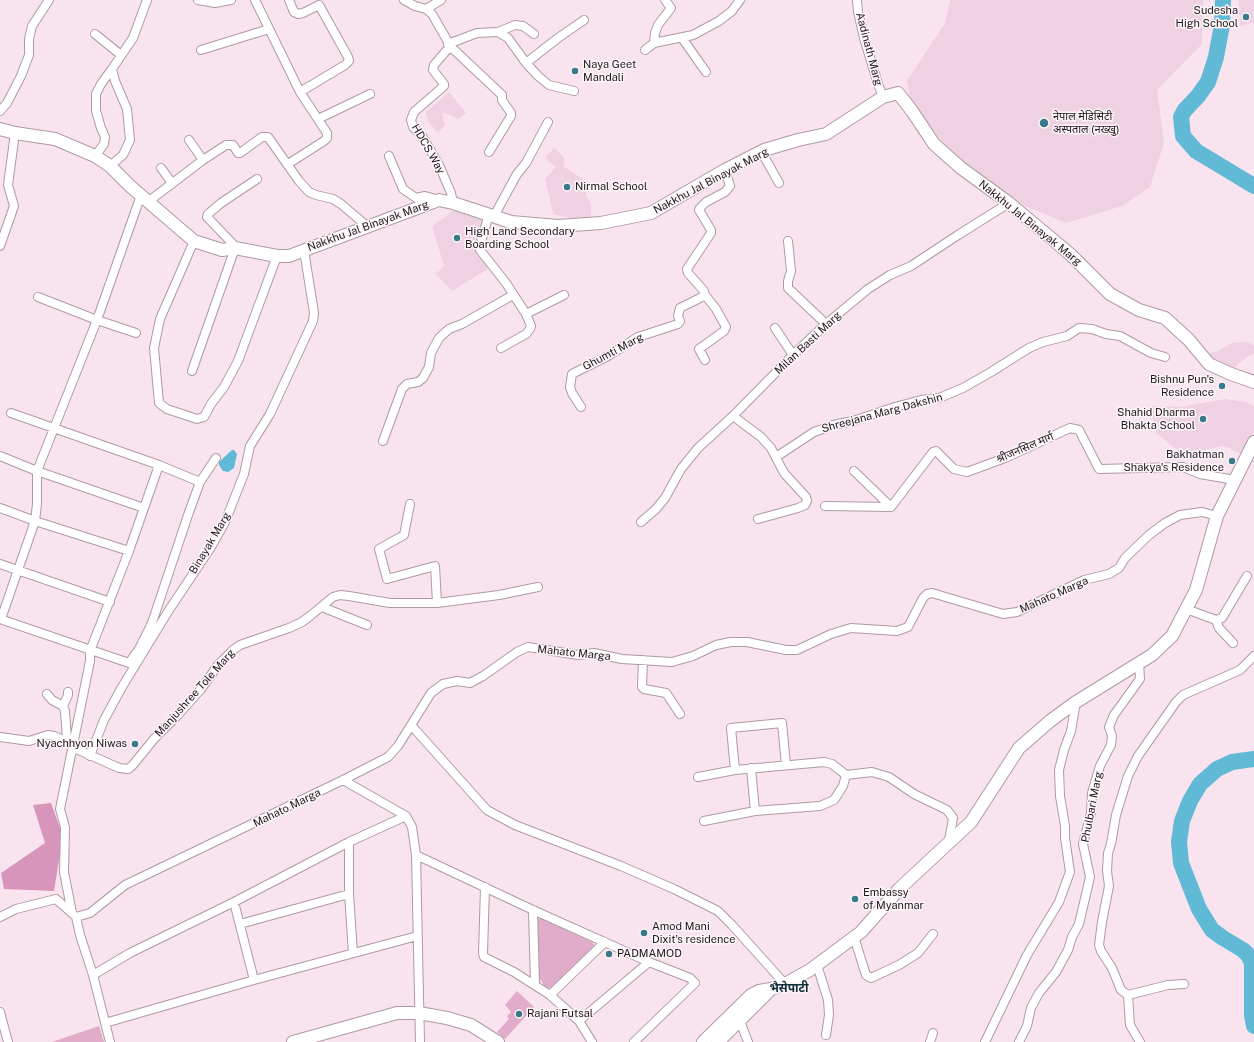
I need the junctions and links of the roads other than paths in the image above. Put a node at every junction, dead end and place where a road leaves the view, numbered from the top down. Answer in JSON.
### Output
{"nodes":[{"id":1,"x":49,"y":0,"type":"edge"},
{"id":2,"x":147,"y":0,"type":"edge"},
{"id":3,"x":231,"y":0,"type":"edge"},
{"id":4,"x":255,"y":0,"type":"edge"},
{"id":5,"x":289,"y":0,"type":"edge"},
{"id":6,"x":404,"y":0,"type":"edge"},
{"id":7,"x":441,"y":0,"type":"edge"},
{"id":8,"x":665,"y":0,"type":"edge"},
{"id":9,"x":740,"y":0,"type":"edge"},
{"id":10,"x":857,"y":0,"type":"edge"},
{"id":11,"x":203,"y":1,"type":"edge"},
{"id":12,"x":322,"y":2,"type":"edge"},
{"id":13,"x":426,"y":9,"type":"junction"},
{"id":14,"x":584,"y":20,"type":"dead end"},
{"id":15,"x":269,"y":29,"type":"junction"},
{"id":16,"x":498,"y":32,"type":"junction"},
{"id":17,"x":95,"y":34,"type":"dead end"},
{"id":18,"x":534,"y":34,"type":"dead end"},
{"id":19,"x":682,"y":38,"type":"junction"},
{"id":20,"x":654,"y":43,"type":"junction"},
{"id":21,"x":449,"y":46,"type":"junction"},
{"id":22,"x":201,"y":50,"type":"dead end"},
{"id":23,"x":645,"y":50,"type":"dead end"},
{"id":24,"x":121,"y":55,"type":"junction"},
{"id":25,"x":526,"y":63,"type":"junction"},
{"id":26,"x":112,"y":69,"type":"junction"},
{"id":27,"x":706,"y":72,"type":"dead end"},
{"id":28,"x":574,"y":91,"type":"dead end"},
{"id":29,"x":300,"y":92,"type":"junction"},
{"id":30,"x":370,"y":94,"type":"dead end"},
{"id":31,"x":883,"y":97,"type":"junction"},
{"id":32,"x":0,"y":111,"type":"edge"},
{"id":33,"x":318,"y":120,"type":"junction"},
{"id":34,"x":548,"y":122,"type":"dead end"},
{"id":35,"x":0,"y":128,"type":"edge"},
{"id":36,"x":14,"y":133,"type":"junction"},
{"id":37,"x":189,"y":140,"type":"dead end"},
{"id":38,"x":761,"y":151,"type":"junction"},
{"id":39,"x":489,"y":152,"type":"dead end"},
{"id":40,"x":95,"y":156,"type":"junction"},
{"id":41,"x":390,"y":156,"type":"dead end"},
{"id":42,"x":203,"y":160,"type":"junction"},
{"id":43,"x":288,"y":164,"type":"junction"},
{"id":44,"x":110,"y":166,"type":"junction"},
{"id":45,"x":161,"y":168,"type":"dead end"},
{"id":46,"x":725,"y":170,"type":"junction"},
{"id":47,"x":257,"y":180,"type":"dead end"},
{"id":48,"x":172,"y":183,"type":"junction"},
{"id":49,"x":779,"y":183,"type":"dead end"},
{"id":50,"x":145,"y":198,"type":"junction"},
{"id":51,"x":438,"y":200,"type":"junction"},
{"id":52,"x":453,"y":203,"type":"junction"},
{"id":53,"x":1009,"y":203,"type":"junction"},
{"id":54,"x":492,"y":215,"type":"junction"},
{"id":55,"x":368,"y":227,"type":"junction"},
{"id":56,"x":194,"y":241,"type":"junction"},
{"id":57,"x":788,"y":241,"type":"dead end"},
{"id":58,"x":0,"y":246,"type":"edge"},
{"id":59,"x":235,"y":248,"type":"junction"},
{"id":60,"x":304,"y":250,"type":"junction"},
{"id":61,"x":277,"y":256,"type":"junction"},
{"id":62,"x":513,"y":295,"type":"junction"},
{"id":63,"x":564,"y":295,"type":"dead end"},
{"id":64,"x":705,"y":295,"type":"junction"},
{"id":65,"x":38,"y":297,"type":"dead end"},
{"id":66,"x":526,"y":314,"type":"junction"},
{"id":67,"x":97,"y":320,"type":"junction"},
{"id":68,"x":826,"y":324,"type":"junction"},
{"id":69,"x":775,"y":328,"type":"dead end"},
{"id":70,"x":136,"y":334,"type":"dead end"},
{"id":71,"x":502,"y":348,"type":"dead end"},
{"id":72,"x":793,"y":355,"type":"junction"},
{"id":73,"x":1165,"y":357,"type":"dead end"},
{"id":74,"x":705,"y":360,"type":"dead end"},
{"id":75,"x":192,"y":371,"type":"dead end"},
{"id":76,"x":1254,"y":382,"type":"edge"},
{"id":77,"x":581,"y":407,"type":"dead end"},
{"id":78,"x":11,"y":413,"type":"dead end"},
{"id":79,"x":733,"y":416,"type":"junction"},
{"id":80,"x":53,"y":428,"type":"junction"},
{"id":81,"x":383,"y":441,"type":"dead end"},
{"id":82,"x":1254,"y":442,"type":"edge"},
{"id":83,"x":0,"y":456,"type":"edge"},
{"id":84,"x":776,"y":457,"type":"junction"},
{"id":85,"x":216,"y":458,"type":"dead end"},
{"id":86,"x":158,"y":465,"type":"junction"},
{"id":87,"x":854,"y":470,"type":"dead end"},
{"id":88,"x":37,"y":471,"type":"junction"},
{"id":89,"x":1235,"y":480,"type":"junction"},
{"id":90,"x":200,"y":482,"type":"junction"},
{"id":91,"x":410,"y":504,"type":"dead end"},
{"id":92,"x":825,"y":506,"type":"dead end"},
{"id":93,"x":891,"y":507,"type":"junction"},
{"id":94,"x":0,"y":508,"type":"edge"},
{"id":95,"x":144,"y":508,"type":"junction"},
{"id":96,"x":1217,"y":516,"type":"junction"},
{"id":97,"x":758,"y":519,"type":"dead end"},
{"id":98,"x":35,"y":521,"type":"junction"},
{"id":99,"x":641,"y":522,"type":"dead end"},
{"id":100,"x":129,"y":551,"type":"junction"},
{"id":101,"x":0,"y":564,"type":"edge"},
{"id":102,"x":18,"y":570,"type":"junction"},
{"id":103,"x":1247,"y":576,"type":"dead end"},
{"id":104,"x":538,"y":587,"type":"dead end"},
{"id":105,"x":110,"y":602,"type":"junction"},
{"id":106,"x":437,"y":603,"type":"junction"},
{"id":107,"x":322,"y":606,"type":"junction"},
{"id":108,"x":1186,"y":609,"type":"junction"},
{"id":109,"x":0,"y":619,"type":"edge"},
{"id":110,"x":1216,"y":620,"type":"junction"},
{"id":111,"x":367,"y":625,"type":"dead end"},
{"id":112,"x":1233,"y":643,"type":"dead end"},
{"id":113,"x":90,"y":651,"type":"junction"},
{"id":114,"x":1254,"y":656,"type":"edge"},
{"id":115,"x":643,"y":660,"type":"junction"},
{"id":116,"x":1139,"y":663,"type":"junction"},
{"id":117,"x":68,"y":692,"type":"dead end"},
{"id":118,"x":47,"y":694,"type":"dead end"},
{"id":119,"x":1076,"y":702,"type":"junction"},
{"id":120,"x":62,"y":706,"type":"junction"},
{"id":121,"x":680,"y":714,"type":"dead end"},
{"id":122,"x":411,"y":725,"type":"junction"},
{"id":123,"x":0,"y":737,"type":"edge"},
{"id":124,"x":70,"y":744,"type":"junction"},
{"id":125,"x":90,"y":756,"type":"junction"},
{"id":126,"x":786,"y":765,"type":"junction"},
{"id":127,"x":751,"y":768,"type":"junction"},
{"id":128,"x":735,"y":770,"type":"junction"},
{"id":129,"x":846,"y":775,"type":"junction"},
{"id":130,"x":698,"y":777,"type":"dead end"},
{"id":131,"x":343,"y":780,"type":"junction"},
{"id":132,"x":755,"y":811,"type":"junction"},
{"id":133,"x":406,"y":816,"type":"junction"},
{"id":134,"x":704,"y":821,"type":"dead end"},
{"id":135,"x":349,"y":842,"type":"junction"},
{"id":136,"x":949,"y":842,"type":"junction"},
{"id":137,"x":416,"y":854,"type":"junction"},
{"id":138,"x":485,"y":887,"type":"junction"},
{"id":139,"x":349,"y":894,"type":"junction"},
{"id":140,"x":234,"y":902,"type":"junction"},
{"id":141,"x":533,"y":910,"type":"junction"},
{"id":142,"x":74,"y":915,"type":"junction"},
{"id":143,"x":0,"y":917,"type":"edge"},
{"id":144,"x":240,"y":924,"type":"junction"},
{"id":145,"x":933,"y":934,"type":"dead end"},
{"id":146,"x":418,"y":936,"type":"junction"},
{"id":147,"x":854,"y":937,"type":"junction"},
{"id":148,"x":605,"y":942,"type":"junction"},
{"id":149,"x":353,"y":953,"type":"junction"},
{"id":150,"x":649,"y":962,"type":"junction"},
{"id":151,"x":817,"y":965,"type":"junction"},
{"id":152,"x":93,"y":975,"type":"junction"},
{"id":153,"x":254,"y":980,"type":"junction"},
{"id":154,"x":535,"y":984,"type":"junction"},
{"id":155,"x":785,"y":984,"type":"junction"},
{"id":156,"x":1184,"y":984,"type":"dead end"},
{"id":157,"x":771,"y":989,"type":"junction"},
{"id":158,"x":550,"y":995,"type":"junction"},
{"id":159,"x":1128,"y":995,"type":"junction"},
{"id":160,"x":0,"y":1012,"type":"edge"},
{"id":161,"x":419,"y":1013,"type":"junction"},
{"id":162,"x":740,"y":1021,"type":"junction"},
{"id":163,"x":579,"y":1022,"type":"junction"},
{"id":164,"x":105,"y":1023,"type":"junction"},
{"id":165,"x":934,"y":1034,"type":"dead end"},
{"id":166,"x":826,"y":1035,"type":"dead end"},
{"id":167,"x":320,"y":1039,"type":"edge"},
{"id":168,"x":8,"y":1042,"type":"edge"},
{"id":169,"x":110,"y":1042,"type":"edge"},
{"id":170,"x":293,"y":1042,"type":"edge"},
{"id":171,"x":420,"y":1042,"type":"edge"},
{"id":172,"x":498,"y":1042,"type":"edge"},
{"id":173,"x":592,"y":1042,"type":"edge"},
{"id":174,"x":634,"y":1042,"type":"edge"},
{"id":175,"x":703,"y":1042,"type":"edge"},
{"id":176,"x":718,"y":1042,"type":"edge"},
{"id":177,"x":748,"y":1042,"type":"edge"},
{"id":178,"x":930,"y":1042,"type":"edge"},
{"id":179,"x":985,"y":1042,"type":"edge"},
{"id":180,"x":1019,"y":1042,"type":"edge"},
{"id":181,"x":1140,"y":1042,"type":"edge"}],
"edges":[{"from":1,"to":32,"type":"street"},
{"from":2,"to":24,"type":"street"},
{"from":3,"to":11,"type":"street"},
{"from":4,"to":15,"type":"street"},
{"from":5,"to":12,"type":"street"},
{"from":6,"to":13,"type":"street"},
{"from":7,"to":13,"type":"street"},
{"from":8,"to":20,"type":"street"},
{"from":9,"to":19,"type":"street"},
{"from":10,"to":31,"type":"street","name":"Aadinath Marg"},
{"from":12,"to":29,"type":"street"},
{"from":13,"to":21,"type":"street"},
{"from":14,"to":25,"type":"street"},
{"from":15,"to":22,"type":"street"},
{"from":15,"to":29,"type":"street"},
{"from":16,"to":18,"type":"street","name":"HDCS Way"},
{"from":16,"to":21,"type":"street","name":"HDCS Way"},
{"from":16,"to":25,"type":"street"},
{"from":17,"to":24,"type":"street"},
{"from":19,"to":20,"type":"street"},
{"from":19,"to":27,"type":"street"},
{"from":20,"to":23,"type":"street"},
{"from":21,"to":39,"type":"street"},
{"from":21,"to":52,"type":"street","name":"HDCS Way"},
{"from":24,"to":26,"type":"street"},
{"from":25,"to":28,"type":"street"},
{"from":26,"to":40,"type":"street"},
{"from":26,"to":44,"type":"street"},
{"from":29,"to":33,"type":"street"},
{"from":30,"to":33,"type":"street"},
{"from":31,"to":38,"type":"street","name":"Nakkhu Jal Binayak Marg"},
{"from":31,"to":53,"type":"street","name":"Nakkhu Jal Binayak Marg"},
{"from":33,"to":43,"type":"street"},
{"from":34,"to":54,"type":"street"},
{"from":35,"to":36,"type":"street","name":"Nakkhu Jal Binayak Marg"},
{"from":36,"to":40,"type":"street","name":"Nakkhu Jal Binayak Marg"},
{"from":36,"to":58,"type":"street"},
{"from":37,"to":42,"type":"street"},
{"from":38,"to":46,"type":"street","name":"Nakkhu Jal Binayak Marg"},
{"from":38,"to":49,"type":"street"},
{"from":40,"to":44,"type":"street","name":"Nakkhu Jal Binayak Marg"},
{"from":41,"to":51,"type":"street"},
{"from":42,"to":43,"type":"street"},
{"from":42,"to":48,"type":"street"},
{"from":43,"to":55,"type":"street"},
{"from":44,"to":50,"type":"street","name":"Nakkhu Jal Binayak Marg"},
{"from":45,"to":48,"type":"street"},
{"from":46,"to":54,"type":"street","name":"Nakkhu Jal Binayak Marg"},
{"from":46,"to":64,"type":"street"},
{"from":47,"to":59,"type":"street"},
{"from":48,"to":50,"type":"street"},
{"from":50,"to":56,"type":"street","name":"Nakkhu Jal Binayak Marg"},
{"from":50,"to":67,"type":"street"},
{"from":51,"to":52,"type":"street","name":"Nakkhu Jal Binayak Marg"},
{"from":51,"to":55,"type":"street","name":"Nakkhu Jal Binayak Marg"},
{"from":52,"to":54,"type":"street","name":"Nakkhu Jal Binayak Marg"},
{"from":53,"to":68,"type":"street","name":"Milan Basti Marg"},
{"from":53,"to":76,"type":"street","name":"Nakkhu Jal Binayak Marg"},
{"from":54,"to":62,"type":"street"},
{"from":55,"to":60,"type":"street","name":"Nakkhu Jal Binayak Marg"},
{"from":56,"to":59,"type":"street","name":"Nakkhu Jal Binayak Marg"},
{"from":56,"to":61,"type":"street"},
{"from":57,"to":68,"type":"street"},
{"from":59,"to":61,"type":"street","name":"Nakkhu Jal Binayak Marg"},
{"from":59,"to":75,"type":"street"},
{"from":60,"to":61,"type":"street","name":"Nakkhu Jal Binayak Marg"},
{"from":60,"to":125,"type":"street","name":"Binayak Marg"},
{"from":62,"to":66,"type":"street"},
{"from":62,"to":81,"type":"street"},
{"from":63,"to":66,"type":"street"},
{"from":64,"to":74,"type":"street"},
{"from":64,"to":77,"type":"street","name":"Ghumti Marg"},
{"from":65,"to":67,"type":"street"},
{"from":66,"to":71,"type":"street"},
{"from":67,"to":70,"type":"street"},
{"from":67,"to":80,"type":"street"},
{"from":68,"to":72,"type":"street","name":"Milan Basti Marg"},
{"from":69,"to":72,"type":"street"},
{"from":72,"to":79,"type":"street","name":"Milan Basti Marg"},
{"from":73,"to":84,"type":"street","name":"Shreejana Marg Dakshin"},
{"from":78,"to":80,"type":"street"},
{"from":79,"to":84,"type":"street"},
{"from":79,"to":99,"type":"street","name":"Milan Basti Marg"},
{"from":80,"to":86,"type":"street"},
{"from":80,"to":88,"type":"street"},
{"from":82,"to":89,"type":"street"},
{"from":83,"to":88,"type":"street"},
{"from":84,"to":97,"type":"street"},
{"from":85,"to":90,"type":"street"},
{"from":86,"to":90,"type":"street"},
{"from":86,"to":95,"type":"street"},
{"from":87,"to":93,"type":"street"},
{"from":88,"to":95,"type":"street"},
{"from":88,"to":98,"type":"street"},
{"from":89,"to":93,"type":"street","name":"श्रीजनसिल मार्ग"},
{"from":89,"to":96,"type":"street"},
{"from":90,"to":113,"type":"street"},
{"from":91,"to":106,"type":"street"},
{"from":92,"to":93,"type":"street"},
{"from":94,"to":98,"type":"street"},
{"from":95,"to":100,"type":"street"},
{"from":96,"to":108,"type":"street"},
{"from":96,"to":115,"type":"street","name":"Mahato Marga"},
{"from":98,"to":100,"type":"street"},
{"from":98,"to":102,"type":"street"},
{"from":100,"to":105,"type":"street"},
{"from":101,"to":102,"type":"street"},
{"from":102,"to":105,"type":"street"},
{"from":102,"to":109,"type":"street"},
{"from":103,"to":110,"type":"street"},
{"from":104,"to":106,"type":"street","name":"Manjushree Tole Marg"},
{"from":105,"to":113,"type":"street"},
{"from":106,"to":107,"type":"street","name":"Manjushree Tole Marg"},
{"from":107,"to":111,"type":"street"},
{"from":107,"to":125,"type":"street","name":"Manjushree Tole Marg"},
{"from":108,"to":110,"type":"street"},
{"from":108,"to":116,"type":"street"},
{"from":109,"to":113,"type":"street"},
{"from":110,"to":112,"type":"street"},
{"from":113,"to":124,"type":"street"},
{"from":114,"to":159,"type":"street"},
{"from":115,"to":121,"type":"street"},
{"from":115,"to":122,"type":"street","name":"Mahato Marga"},
{"from":116,"to":119,"type":"street"},
{"from":116,"to":180,"type":"street","name":"Phulbari Marg"},
{"from":117,"to":120,"type":"street"},
{"from":118,"to":120,"type":"street"},
{"from":119,"to":136,"type":"street"},
{"from":119,"to":179,"type":"street"},
{"from":120,"to":124,"type":"street"},
{"from":122,"to":131,"type":"street","name":"Mahato Marga"},
{"from":122,"to":155,"type":"street"},
{"from":123,"to":124,"type":"street","name":"Manjushree Tole Marg"},
{"from":124,"to":125,"type":"street","name":"Manjushree Tole Marg"},
{"from":124,"to":142,"type":"street"},
{"from":126,"to":127,"type":"street"},
{"from":126,"to":128,"type":"street"},
{"from":126,"to":129,"type":"street"},
{"from":127,"to":128,"type":"street"},
{"from":127,"to":132,"type":"street"},
{"from":128,"to":130,"type":"street"},
{"from":129,"to":132,"type":"street"},
{"from":129,"to":136,"type":"street"},
{"from":131,"to":133,"type":"street"},
{"from":131,"to":142,"type":"street","name":"Mahato Marga"},
{"from":132,"to":134,"type":"street"},
{"from":133,"to":135,"type":"street"},
{"from":133,"to":137,"type":"street"},
{"from":135,"to":139,"type":"street"},
{"from":135,"to":140,"type":"street"},
{"from":136,"to":147,"type":"street"},
{"from":137,"to":138,"type":"street"},
{"from":137,"to":146,"type":"street"},
{"from":138,"to":141,"type":"street"},
{"from":138,"to":154,"type":"street"},
{"from":139,"to":144,"type":"street"},
{"from":139,"to":149,"type":"street"},
{"from":140,"to":144,"type":"street"},
{"from":140,"to":152,"type":"street"},
{"from":141,"to":148,"type":"street"},
{"from":141,"to":154,"type":"street"},
{"from":142,"to":143,"type":"street"},
{"from":142,"to":152,"type":"street"},
{"from":144,"to":153,"type":"street"},
{"from":145,"to":147,"type":"street"},
{"from":146,"to":149,"type":"street"},
{"from":146,"to":161,"type":"street"},
{"from":147,"to":151,"type":"street"},
{"from":148,"to":150,"type":"street"},
{"from":148,"to":158,"type":"street"},
{"from":149,"to":153,"type":"street"},
{"from":150,"to":163,"type":"street"},
{"from":150,"to":174,"type":"street"},
{"from":151,"to":155,"type":"street"},
{"from":151,"to":166,"type":"street"},
{"from":152,"to":164,"type":"street"},
{"from":153,"to":164,"type":"street"},
{"from":154,"to":158,"type":"street"},
{"from":155,"to":157,"type":"street"},
{"from":156,"to":159,"type":"street"},
{"from":157,"to":162,"type":"street"},
{"from":157,"to":175,"type":"street"},
{"from":158,"to":163,"type":"street"},
{"from":159,"to":181,"type":"street"},
{"from":160,"to":168,"type":"street"},
{"from":161,"to":167,"type":"street"},
{"from":161,"to":171,"type":"street"},
{"from":161,"to":172,"type":"street"},
{"from":162,"to":176,"type":"street"},
{"from":162,"to":177,"type":"street"},
{"from":163,"to":173,"type":"street"},
{"from":164,"to":169,"type":"street"},
{"from":165,"to":178,"type":"street"},
{"from":167,"to":170,"type":"street"}]}
